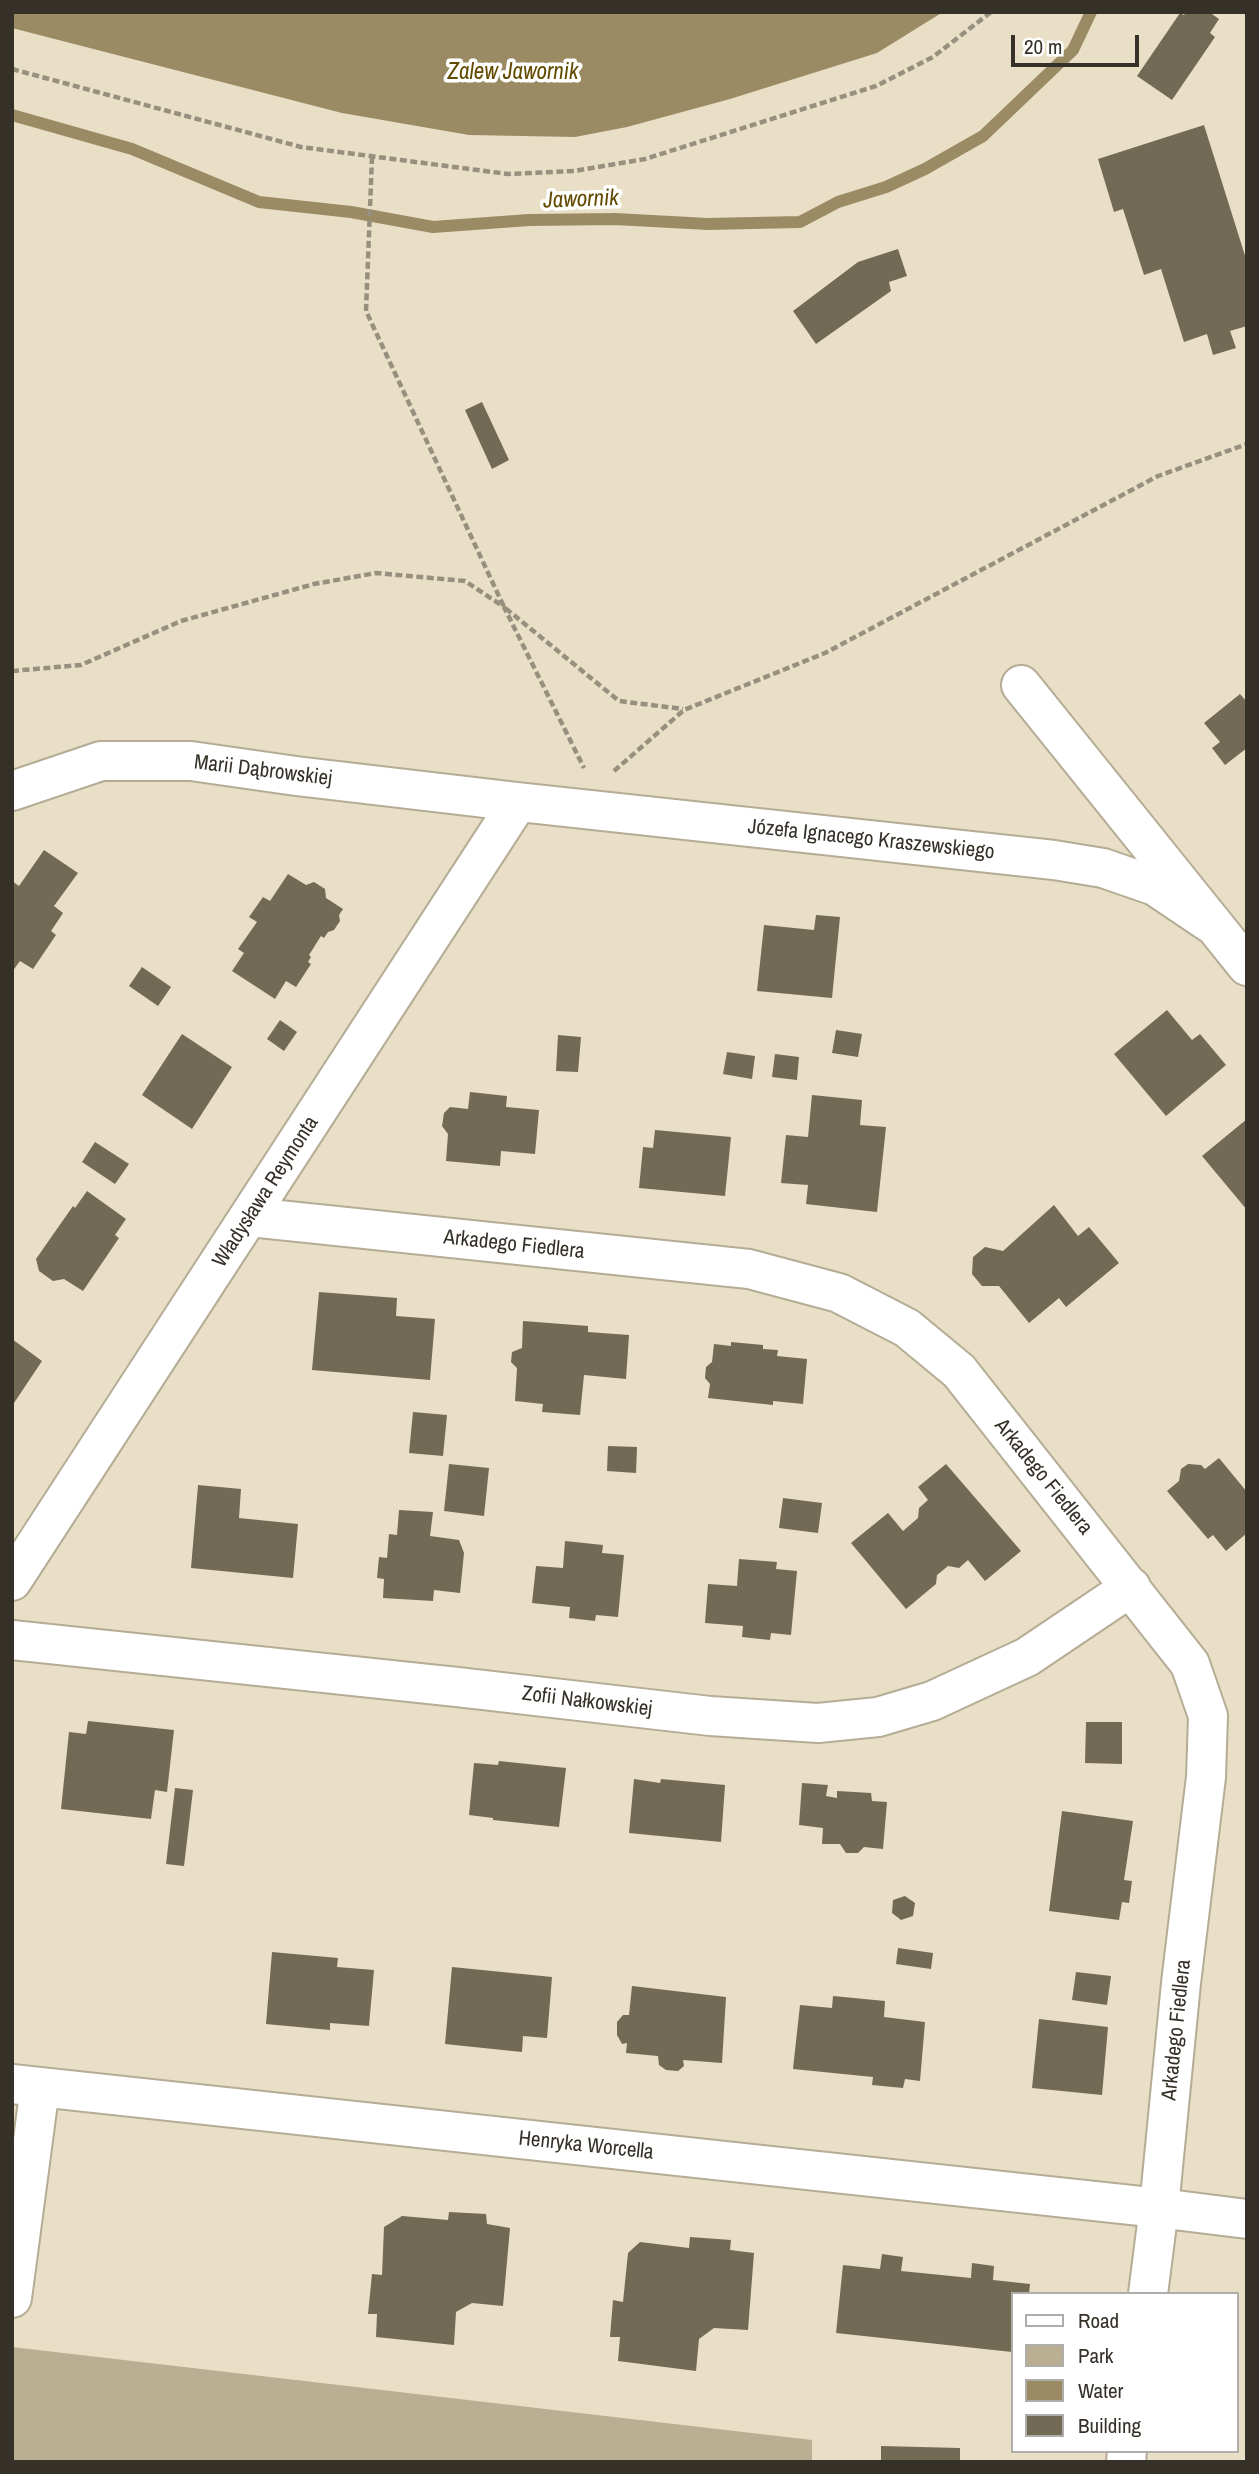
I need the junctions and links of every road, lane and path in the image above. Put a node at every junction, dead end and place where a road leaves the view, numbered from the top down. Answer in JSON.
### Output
{"nodes":[{"id":1,"x":991,"y":12,"type":"edge"},
{"id":2,"x":12,"y":69,"type":"edge"},
{"id":3,"x":372,"y":157,"type":"junction"},
{"id":4,"x":1247,"y":444,"type":"edge"},
{"id":5,"x":504,"y":607,"type":"junction"},
{"id":6,"x":12,"y":671,"type":"edge"},
{"id":7,"x":1021,"y":685,"type":"dead end"},
{"id":8,"x":684,"y":710,"type":"junction"},
{"id":9,"x":12,"y":791,"type":"edge"},
{"id":10,"x":584,"y":798,"type":"junction"},
{"id":11,"x":518,"y":802,"type":"junction"},
{"id":12,"x":1210,"y":923,"type":"junction"},
{"id":13,"x":1247,"y":966,"type":"edge"},
{"id":14,"x":250,"y":1217,"type":"junction"},
{"id":15,"x":12,"y":1581,"type":"edge"},
{"id":16,"x":1131,"y":1587,"type":"junction"},
{"id":17,"x":12,"y":1640,"type":"edge"},
{"id":18,"x":26,"y":2086,"type":"edge"},
{"id":19,"x":1159,"y":2208,"type":"junction"},
{"id":20,"x":1247,"y":2219,"type":"edge"},
{"id":21,"x":1148,"y":2292,"type":"edge"},
{"id":22,"x":12,"y":2298,"type":"edge"}],
"edges":[{"from":1,"to":3,"type":"path"},
{"from":2,"to":3,"type":"path"},
{"from":3,"to":5,"type":"path"},
{"from":4,"to":8,"type":"path"},
{"from":5,"to":6,"type":"path"},
{"from":5,"to":8,"type":"path"},
{"from":5,"to":10,"type":"path"},
{"from":7,"to":12,"type":"street","name":"Józefa Ignacego Kraszewskiego"},
{"from":8,"to":10,"type":"path"},
{"from":9,"to":11,"type":"street","name":"Marii Dąbrowskiej"},
{"from":10,"to":11,"type":"street","name":"Józefa Ignacego Kraszewskiego"},
{"from":10,"to":12,"type":"street","name":"Józefa Ignacego Kraszewskiego"},
{"from":11,"to":14,"type":"street","name":"Władysława Reymonta"},
{"from":12,"to":13,"type":"street","name":"Józefa Ignacego Kraszewskiego"},
{"from":14,"to":15,"type":"street","name":"Władysława Reymonta"},
{"from":14,"to":16,"type":"street","name":"Arkadego Fiedlera"},
{"from":16,"to":17,"type":"street","name":"Zofii Nałkowskiej"},
{"from":16,"to":19,"type":"street","name":"Arkadego Fiedlera"},
{"from":18,"to":19,"type":"street","name":"Henryka Worcella"},
{"from":18,"to":22,"type":"street"},
{"from":19,"to":20,"type":"street","name":"Henryka Worcella"},
{"from":19,"to":21,"type":"street","name":"Arkadego Fiedlera"}]}
